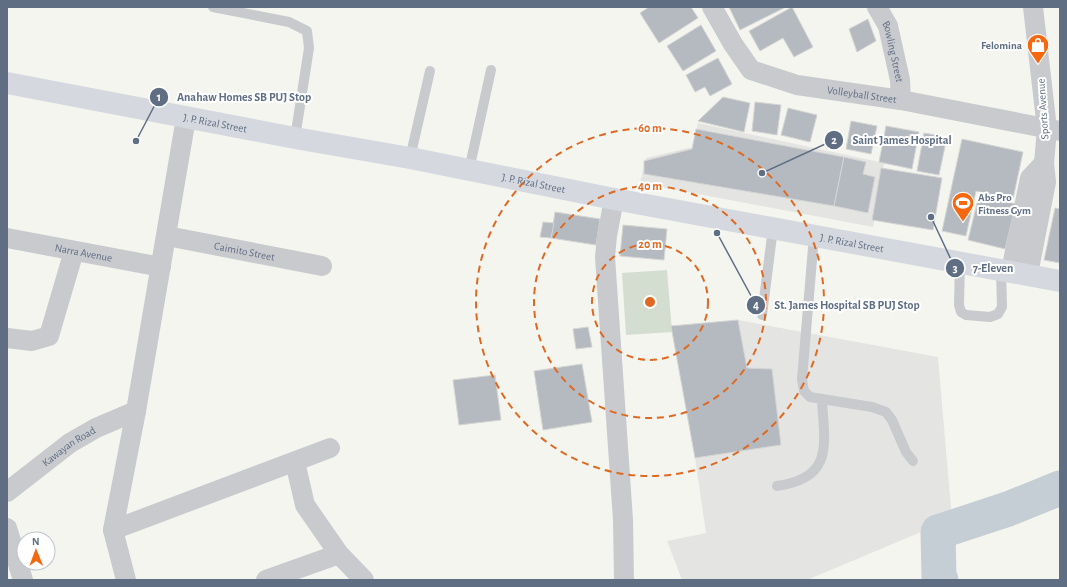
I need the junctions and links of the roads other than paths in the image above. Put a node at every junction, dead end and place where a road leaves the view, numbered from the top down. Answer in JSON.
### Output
{"nodes":[{"id":1,"x":213,"y":7,"type":"edge"},
{"id":2,"x":712,"y":7,"type":"edge"},
{"id":3,"x":877,"y":7,"type":"edge"},
{"id":4,"x":1033,"y":7,"type":"edge"},
{"id":5,"x":491,"y":70,"type":"dead end"},
{"id":6,"x":430,"y":71,"type":"dead end"},
{"id":7,"x":7,"y":83,"type":"edge"},
{"id":8,"x":901,"y":100,"type":"junction"},
{"id":9,"x":186,"y":118,"type":"junction"},
{"id":10,"x":1053,"y":130,"type":"edge"},
{"id":11,"x":295,"y":138,"type":"junction"},
{"id":12,"x":410,"y":158,"type":"junction"},
{"id":13,"x":469,"y":170,"type":"junction"},
{"id":14,"x":614,"y":199,"type":"junction"},
{"id":15,"x":773,"y":228,"type":"junction"},
{"id":16,"x":167,"y":236,"type":"junction"},
{"id":17,"x":814,"y":236,"type":"junction"},
{"id":18,"x":7,"y":238,"type":"edge"},
{"id":19,"x":74,"y":251,"type":"junction"},
{"id":20,"x":960,"y":262,"type":"junction"},
{"id":21,"x":322,"y":266,"type":"dead end"},
{"id":22,"x":161,"y":267,"type":"junction"},
{"id":23,"x":1013,"y":272,"type":"junction"},
{"id":24,"x":1060,"y":281,"type":"edge"},
{"id":25,"x":762,"y":315,"type":"dead end"},
{"id":26,"x":9,"y":341,"type":"edge"},
{"id":27,"x":822,"y":399,"type":"junction"},
{"id":28,"x":136,"y":411,"type":"junction"},
{"id":29,"x":330,"y":448,"type":"dead end"},
{"id":30,"x":913,"y":461,"type":"dead end"},
{"id":31,"x":295,"y":462,"type":"junction"},
{"id":32,"x":777,"y":486,"type":"dead end"},
{"id":33,"x":7,"y":492,"type":"edge"},
{"id":34,"x":7,"y":528,"type":"edge"},
{"id":35,"x":113,"y":530,"type":"junction"},
{"id":36,"x":339,"y":554,"type":"junction"},
{"id":37,"x":23,"y":580,"type":"edge"},
{"id":38,"x":126,"y":580,"type":"edge"},
{"id":39,"x":266,"y":580,"type":"edge"},
{"id":40,"x":364,"y":580,"type":"edge"},
{"id":41,"x":624,"y":580,"type":"edge"}],
"edges":[{"from":1,"to":11,"type":"lane"},
{"from":2,"to":8,"type":"street","name":"Volleyball Street"},
{"from":3,"to":8,"type":"street","name":"Bowling Street"},
{"from":4,"to":10,"type":"street","name":"Sports Avenue"},
{"from":5,"to":13,"type":"lane"},
{"from":6,"to":12,"type":"lane"},
{"from":7,"to":9,"type":"main road","name":"J. P. Rizal Street"},
{"from":8,"to":10,"type":"street","name":"Volleyball Street"},
{"from":9,"to":11,"type":"main road","name":"J. P. Rizal Street"},
{"from":9,"to":16,"type":"street"},
{"from":10,"to":23,"type":"street","name":"Sports Avenue"},
{"from":11,"to":12,"type":"main road","name":"J. P. Rizal Street"},
{"from":12,"to":13,"type":"main road","name":"J. P. Rizal Street"},
{"from":13,"to":14,"type":"main road","name":"J. P. Rizal Street"},
{"from":14,"to":15,"type":"main road","name":"J. P. Rizal Street"},
{"from":14,"to":41,"type":"street"},
{"from":15,"to":17,"type":"main road","name":"J. P. Rizal Street"},
{"from":15,"to":25,"type":"lane"},
{"from":16,"to":21,"type":"street","name":"Caimito Street"},
{"from":16,"to":22,"type":"street"},
{"from":17,"to":20,"type":"main road","name":"J. P. Rizal Street"},
{"from":17,"to":27,"type":"lane"},
{"from":18,"to":19,"type":"street","name":"Narra Avenue"},
{"from":19,"to":22,"type":"street","name":"Narra Avenue"},
{"from":19,"to":26,"type":"street"},
{"from":20,"to":23,"type":"main road","name":"J. P. Rizal Street"},
{"from":20,"to":23,"type":"lane"},
{"from":22,"to":28,"type":"street"},
{"from":23,"to":24,"type":"main road","name":"J. P. Rizal Street"},
{"from":27,"to":30,"type":"lane"},
{"from":27,"to":32,"type":"lane"},
{"from":28,"to":33,"type":"street","name":"Kawayan Road"},
{"from":28,"to":35,"type":"street"},
{"from":29,"to":31,"type":"street"},
{"from":31,"to":35,"type":"street"},
{"from":31,"to":36,"type":"street"},
{"from":34,"to":37,"type":"street"},
{"from":35,"to":38,"type":"street"},
{"from":36,"to":39,"type":"street"},
{"from":36,"to":40,"type":"street"}]}
